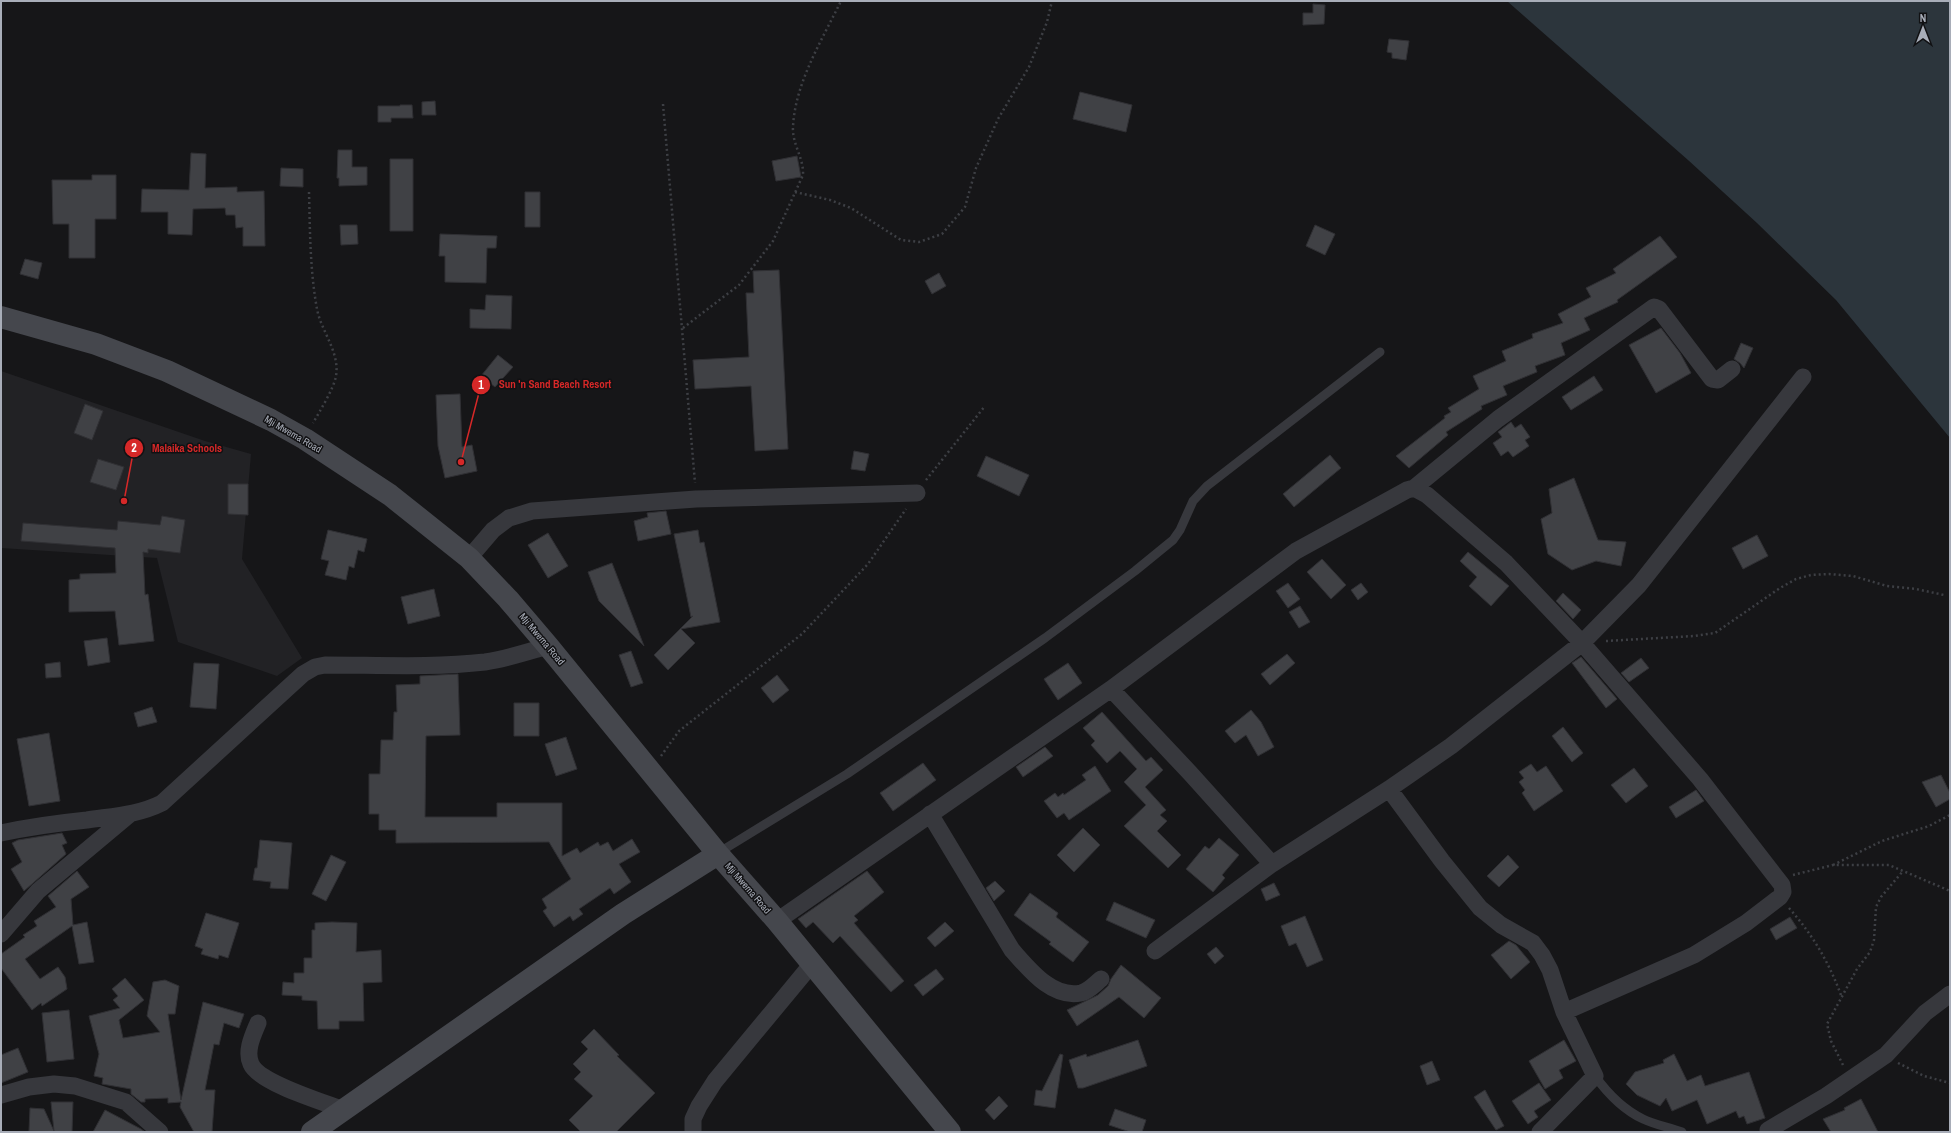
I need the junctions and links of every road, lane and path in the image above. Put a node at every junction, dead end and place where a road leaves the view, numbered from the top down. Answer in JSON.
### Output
{"nodes":[{"id":1,"x":841,"y":1,"type":"edge"},
{"id":2,"x":1052,"y":1,"type":"edge"},
{"id":3,"x":663,"y":104,"type":"dead end"},
{"id":4,"x":309,"y":192,"type":"dead end"},
{"id":5,"x":795,"y":192,"type":"junction"},
{"id":6,"x":1,"y":317,"type":"edge"},
{"id":7,"x":683,"y":328,"type":"junction"},
{"id":8,"x":1380,"y":352,"type":"dead end"},
{"id":9,"x":1732,"y":369,"type":"dead end"},
{"id":10,"x":1803,"y":377,"type":"dead end"},
{"id":11,"x":985,"y":406,"type":"dead end"},
{"id":12,"x":305,"y":439,"type":"junction"},
{"id":13,"x":1414,"y":488,"type":"junction"},
{"id":14,"x":917,"y":493,"type":"junction"},
{"id":15,"x":696,"y":499,"type":"junction"},
{"id":16,"x":469,"y":558,"type":"junction"},
{"id":17,"x":1944,"y":595,"type":"dead end"},
{"id":18,"x":1582,"y":642,"type":"junction"},
{"id":19,"x":548,"y":646,"type":"junction"},
{"id":20,"x":1110,"y":689,"type":"junction"},
{"id":21,"x":654,"y":775,"type":"junction"},
{"id":22,"x":1389,"y":789,"type":"junction"},
{"id":23,"x":130,"y":814,"type":"junction"},
{"id":24,"x":930,"y":814,"type":"junction"},
{"id":25,"x":1950,"y":815,"type":"edge"},
{"id":26,"x":1,"y":833,"type":"edge"},
{"id":27,"x":718,"y":854,"type":"junction"},
{"id":28,"x":1272,"y":864,"type":"junction"},
{"id":29,"x":1833,"y":865,"type":"junction"},
{"id":30,"x":1903,"y":871,"type":"junction"},
{"id":31,"x":1775,"y":875,"type":"junction"},
{"id":32,"x":1950,"y":891,"type":"edge"},
{"id":33,"x":1780,"y":897,"type":"junction"},
{"id":34,"x":777,"y":921,"type":"junction"},
{"id":35,"x":1,"y":934,"type":"edge"},
{"id":36,"x":1155,"y":951,"type":"dead end"},
{"id":37,"x":811,"y":965,"type":"junction"},
{"id":38,"x":1101,"y":979,"type":"dead end"},
{"id":39,"x":1950,"y":994,"type":"edge"},
{"id":40,"x":1842,"y":998,"type":"junction"},
{"id":41,"x":1564,"y":1012,"type":"junction"},
{"id":42,"x":258,"y":1023,"type":"dead end"},
{"id":43,"x":1886,"y":1055,"type":"junction"},
{"id":44,"x":1594,"y":1076,"type":"junction"},
{"id":45,"x":1844,"y":1083,"type":"junction"},
{"id":46,"x":1950,"y":1083,"type":"edge"},
{"id":47,"x":1,"y":1095,"type":"edge"},
{"id":48,"x":344,"y":1110,"type":"junction"},
{"id":49,"x":1767,"y":1131,"type":"edge"},
{"id":50,"x":160,"y":1132,"type":"edge"},
{"id":51,"x":312,"y":1132,"type":"edge"},
{"id":52,"x":693,"y":1132,"type":"edge"},
{"id":53,"x":950,"y":1132,"type":"edge"},
{"id":54,"x":1540,"y":1132,"type":"edge"},
{"id":55,"x":1682,"y":1132,"type":"edge"}],
"edges":[{"from":1,"to":5,"type":"path"},
{"from":2,"to":5,"type":"path"},
{"from":3,"to":7,"type":"path"},
{"from":4,"to":12,"type":"path"},
{"from":5,"to":7,"type":"path"},
{"from":6,"to":12,"type":"main road","name":"Mji Mwema Road"},
{"from":7,"to":15,"type":"path"},
{"from":8,"to":27,"type":"lane"},
{"from":9,"to":13,"type":"street"},
{"from":10,"to":18,"type":"street"},
{"from":11,"to":14,"type":"path"},
{"from":12,"to":16,"type":"main road","name":"Mji Mwema Road"},
{"from":13,"to":18,"type":"street"},
{"from":13,"to":20,"type":"street"},
{"from":14,"to":15,"type":"street"},
{"from":14,"to":21,"type":"path"},
{"from":15,"to":16,"type":"street"},
{"from":16,"to":19,"type":"main road","name":"Mji Mwema Road"},
{"from":17,"to":18,"type":"path"},
{"from":18,"to":22,"type":"street"},
{"from":18,"to":31,"type":"street"},
{"from":19,"to":21,"type":"main road","name":"Mji Mwema Road"},
{"from":19,"to":23,"type":"street"},
{"from":20,"to":24,"type":"street"},
{"from":20,"to":28,"type":"street"},
{"from":21,"to":27,"type":"main road","name":"Mji Mwema Road"},
{"from":22,"to":28,"type":"street"},
{"from":22,"to":41,"type":"street"},
{"from":23,"to":26,"type":"street"},
{"from":23,"to":35,"type":"street"},
{"from":24,"to":34,"type":"street"},
{"from":24,"to":38,"type":"street"},
{"from":25,"to":29,"type":"path"},
{"from":27,"to":34,"type":"main road","name":"Mji Mwema Road"},
{"from":27,"to":48,"type":"main road"},
{"from":28,"to":36,"type":"street"},
{"from":29,"to":30,"type":"path"},
{"from":29,"to":31,"type":"path"},
{"from":30,"to":32,"type":"path"},
{"from":30,"to":40,"type":"path"},
{"from":31,"to":33,"type":"street"},
{"from":33,"to":40,"type":"path"},
{"from":33,"to":41,"type":"street"},
{"from":34,"to":37,"type":"main road","name":"Mji Mwema Road"},
{"from":37,"to":52,"type":"street"},
{"from":37,"to":53,"type":"main road","name":"Mji Mwema Road"},
{"from":39,"to":43,"type":"street"},
{"from":40,"to":45,"type":"path"},
{"from":41,"to":44,"type":"street"},
{"from":42,"to":48,"type":"street"},
{"from":43,"to":45,"type":"street"},
{"from":43,"to":46,"type":"path"},
{"from":44,"to":54,"type":"street"},
{"from":44,"to":55,"type":"lane"},
{"from":45,"to":49,"type":"street"},
{"from":47,"to":50,"type":"street"},
{"from":48,"to":51,"type":"main road"}]}
